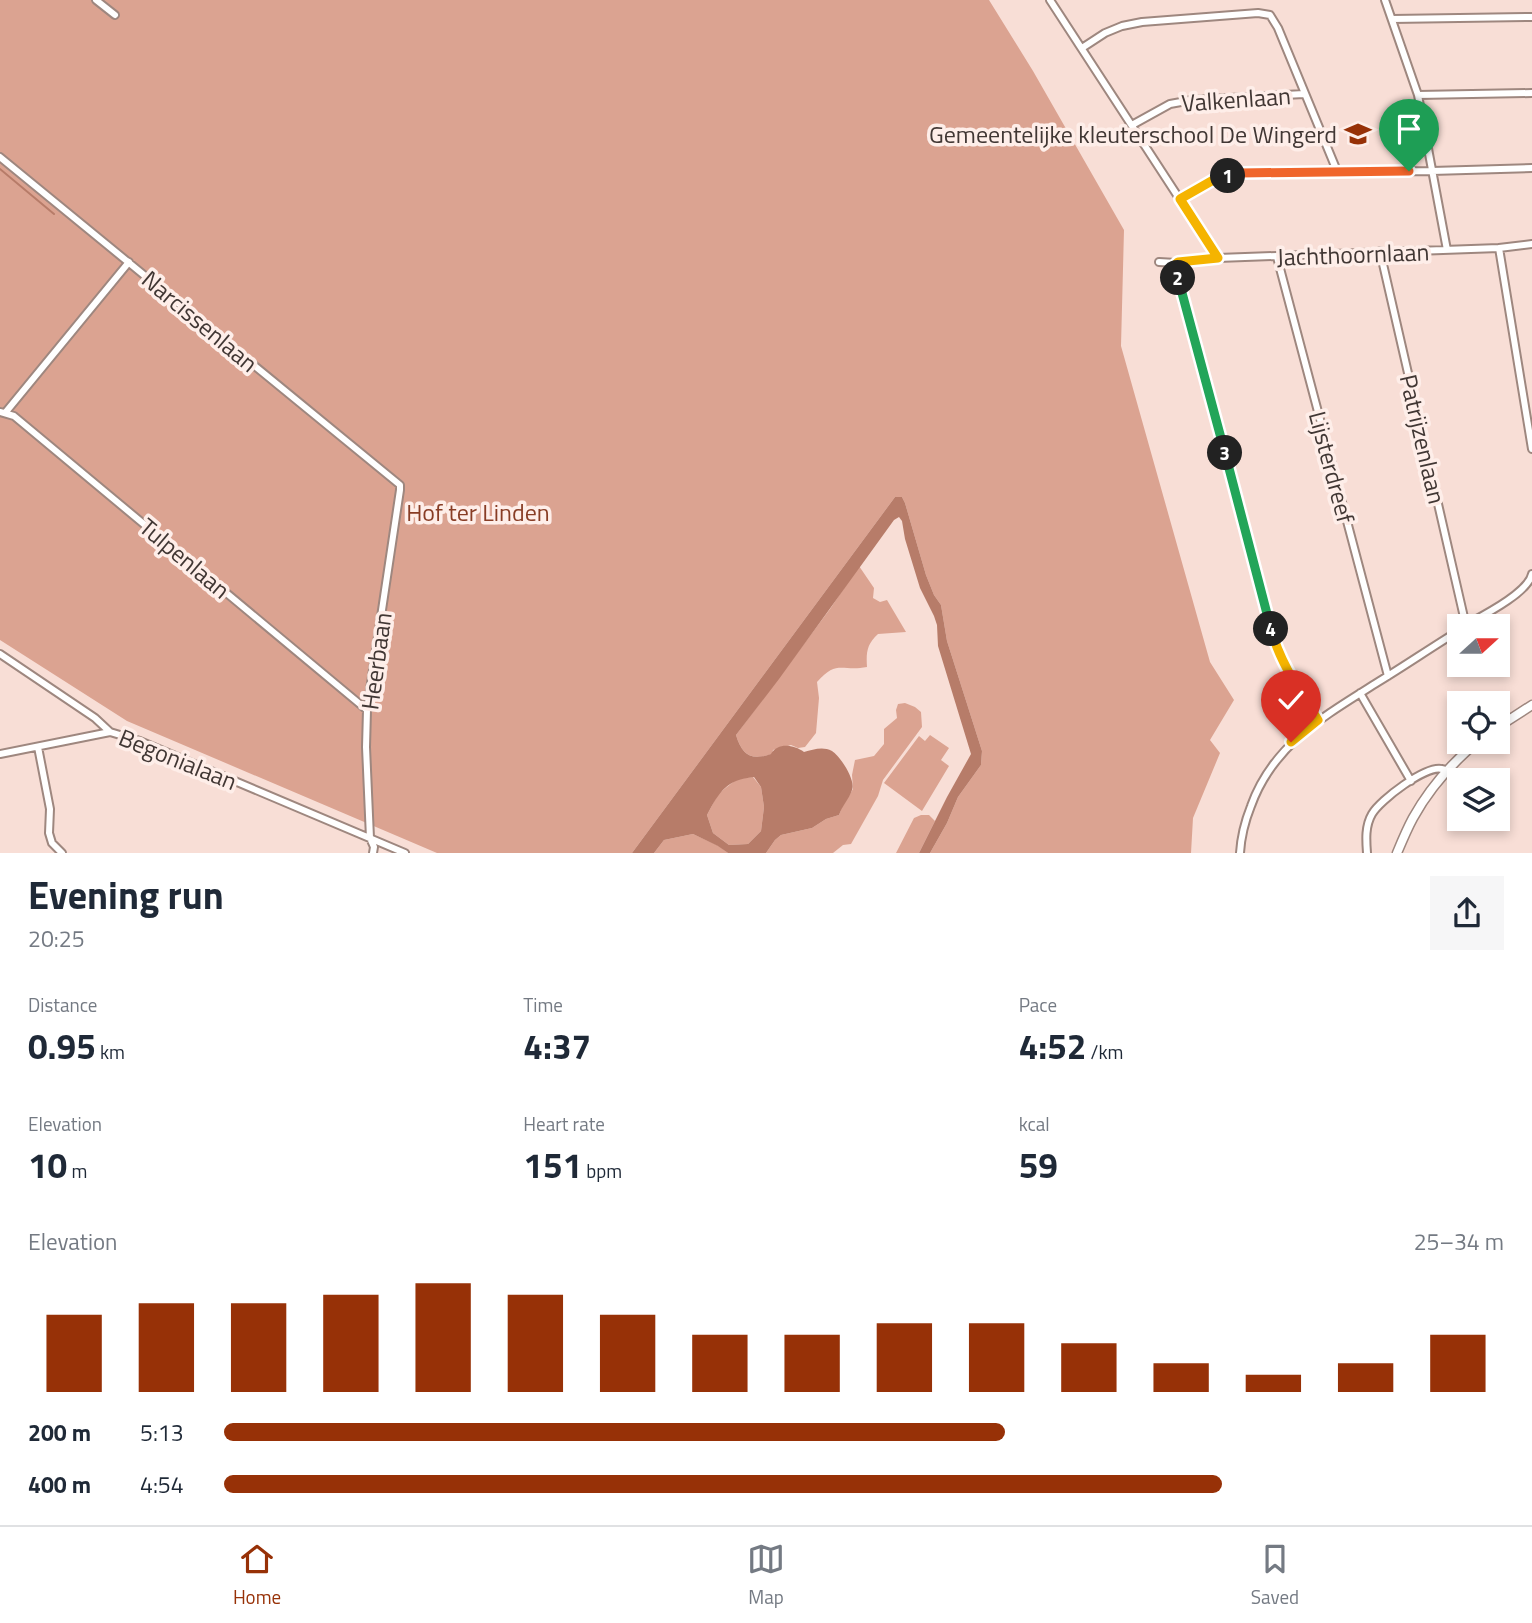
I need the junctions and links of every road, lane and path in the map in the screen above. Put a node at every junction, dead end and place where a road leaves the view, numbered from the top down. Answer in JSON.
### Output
{"nodes":[{"id":1,"x":96,"y":0,"type":"edge"},
{"id":2,"x":1050,"y":0,"type":"edge"},
{"id":3,"x":1385,"y":0,"type":"edge"},
{"id":4,"x":115,"y":15,"type":"dead end"},
{"id":5,"x":1532,"y":17,"type":"edge"},
{"id":6,"x":1392,"y":19,"type":"junction"},
{"id":7,"x":1082,"y":48,"type":"junction"},
{"id":8,"x":1532,"y":93,"type":"edge"},
{"id":9,"x":1304,"y":94,"type":"junction"},
{"id":10,"x":1418,"y":96,"type":"junction"},
{"id":11,"x":1132,"y":125,"type":"junction"},
{"id":12,"x":0,"y":157,"type":"edge"},
{"id":13,"x":1532,"y":168,"type":"edge"},
{"id":14,"x":1432,"y":171,"type":"junction"},
{"id":15,"x":1337,"y":172,"type":"junction"},
{"id":16,"x":1180,"y":199,"type":"junction"},
{"id":17,"x":1532,"y":244,"type":"edge"},
{"id":18,"x":1499,"y":248,"type":"junction"},
{"id":19,"x":1447,"y":250,"type":"junction"},
{"id":20,"x":1380,"y":251,"type":"junction"},
{"id":21,"x":1277,"y":257,"type":"junction"},
{"id":22,"x":1218,"y":258,"type":"junction"},
{"id":23,"x":129,"y":262,"type":"junction"},
{"id":24,"x":1159,"y":262,"type":"dead end"},
{"id":25,"x":1176,"y":264,"type":"junction"},
{"id":26,"x":2,"y":413,"type":"edge"},
{"id":27,"x":1532,"y":449,"type":"edge"},
{"id":28,"x":400,"y":485,"type":"joint"},
{"id":29,"x":1532,"y":574,"type":"edge"},
{"id":30,"x":1462,"y":614,"type":"edge"},
{"id":31,"x":1484,"y":614,"type":"edge"},
{"id":32,"x":1447,"y":638,"type":"edge"},
{"id":33,"x":0,"y":654,"type":"edge"},
{"id":34,"x":1388,"y":676,"type":"junction"},
{"id":35,"x":1360,"y":693,"type":"junction"},
{"id":36,"x":1532,"y":705,"type":"edge"},
{"id":37,"x":367,"y":710,"type":"junction"},
{"id":38,"x":1510,"y":719,"type":"edge"},
{"id":39,"x":1318,"y":720,"type":"junction"},
{"id":40,"x":110,"y":732,"type":"junction"},
{"id":41,"x":38,"y":747,"type":"junction"},
{"id":42,"x":0,"y":754,"type":"edge"},
{"id":43,"x":1465,"y":754,"type":"edge"},
{"id":44,"x":1450,"y":768,"type":"edge"},
{"id":45,"x":1447,"y":771,"type":"joint"},
{"id":46,"x":1411,"y":780,"type":"junction"},
{"id":47,"x":370,"y":838,"type":"junction"},
{"id":48,"x":62,"y":853,"type":"edge"},
{"id":49,"x":373,"y":853,"type":"edge"},
{"id":50,"x":405,"y":853,"type":"edge"},
{"id":51,"x":1240,"y":853,"type":"edge"},
{"id":52,"x":1367,"y":853,"type":"edge"},
{"id":53,"x":1397,"y":853,"type":"edge"}],
"edges":[{"from":1,"to":4,"type":"street"},
{"from":2,"to":7,"type":"street"},
{"from":3,"to":6,"type":"street"},
{"from":5,"to":6,"type":"street"},
{"from":6,"to":10,"type":"street"},
{"from":7,"to":9,"type":"street"},
{"from":7,"to":11,"type":"street"},
{"from":8,"to":10,"type":"street"},
{"from":9,"to":11,"type":"street","name":"Valkenlaan"},
{"from":9,"to":15,"type":"street"},
{"from":10,"to":14,"type":"street"},
{"from":11,"to":16,"type":"street"},
{"from":12,"to":23,"type":"street","name":"Narcissenlaan"},
{"from":13,"to":14,"type":"street"},
{"from":14,"to":15,"type":"street"},
{"from":14,"to":19,"type":"street"},
{"from":15,"to":16,"type":"street"},
{"from":16,"to":22,"type":"street"},
{"from":17,"to":18,"type":"street","name":"Jachthoornlaan"},
{"from":18,"to":19,"type":"street","name":"Jachthoornlaan"},
{"from":18,"to":27,"type":"street"},
{"from":19,"to":20,"type":"street","name":"Jachthoornlaan"},
{"from":20,"to":21,"type":"street","name":"Jachthoornlaan"},
{"from":20,"to":30,"type":"street","name":"Patrijzenlaan"},
{"from":21,"to":22,"type":"street","name":"Jachthoornlaan"},
{"from":21,"to":34,"type":"street","name":"Lijsterdreef"},
{"from":22,"to":25,"type":"street","name":"Jachthoornlaan"},
{"from":23,"to":26,"type":"street"},
{"from":23,"to":28,"type":"street","name":"Narcissenlaan"},
{"from":24,"to":25,"type":"street","name":"Jachthoornlaan"},
{"from":25,"to":39,"type":"street"},
{"from":26,"to":37,"type":"street","name":"Tulpenlaan"},
{"from":28,"to":37,"type":"street","name":"Heerbaan"},
{"from":29,"to":31,"type":"street"},
{"from":32,"to":34,"type":"street"},
{"from":33,"to":40,"type":"street","name":"Begonialaan"},
{"from":34,"to":35,"type":"street"},
{"from":35,"to":39,"type":"street"},
{"from":35,"to":46,"type":"street"},
{"from":36,"to":38,"type":"main road"},
{"from":37,"to":47,"type":"street","name":"Heerbaan"},
{"from":39,"to":51,"type":"street"},
{"from":40,"to":41,"type":"street"},
{"from":40,"to":47,"type":"street","name":"Begonialaan"},
{"from":41,"to":42,"type":"street"},
{"from":41,"to":48,"type":"street"},
{"from":43,"to":44,"type":"main road"},
{"from":45,"to":46,"type":"street"},
{"from":45,"to":53,"type":"main road"},
{"from":46,"to":52,"type":"street"},
{"from":47,"to":49,"type":"street","name":"Heerbaan"},
{"from":47,"to":50,"type":"street","name":"Begonialaan"}]}
